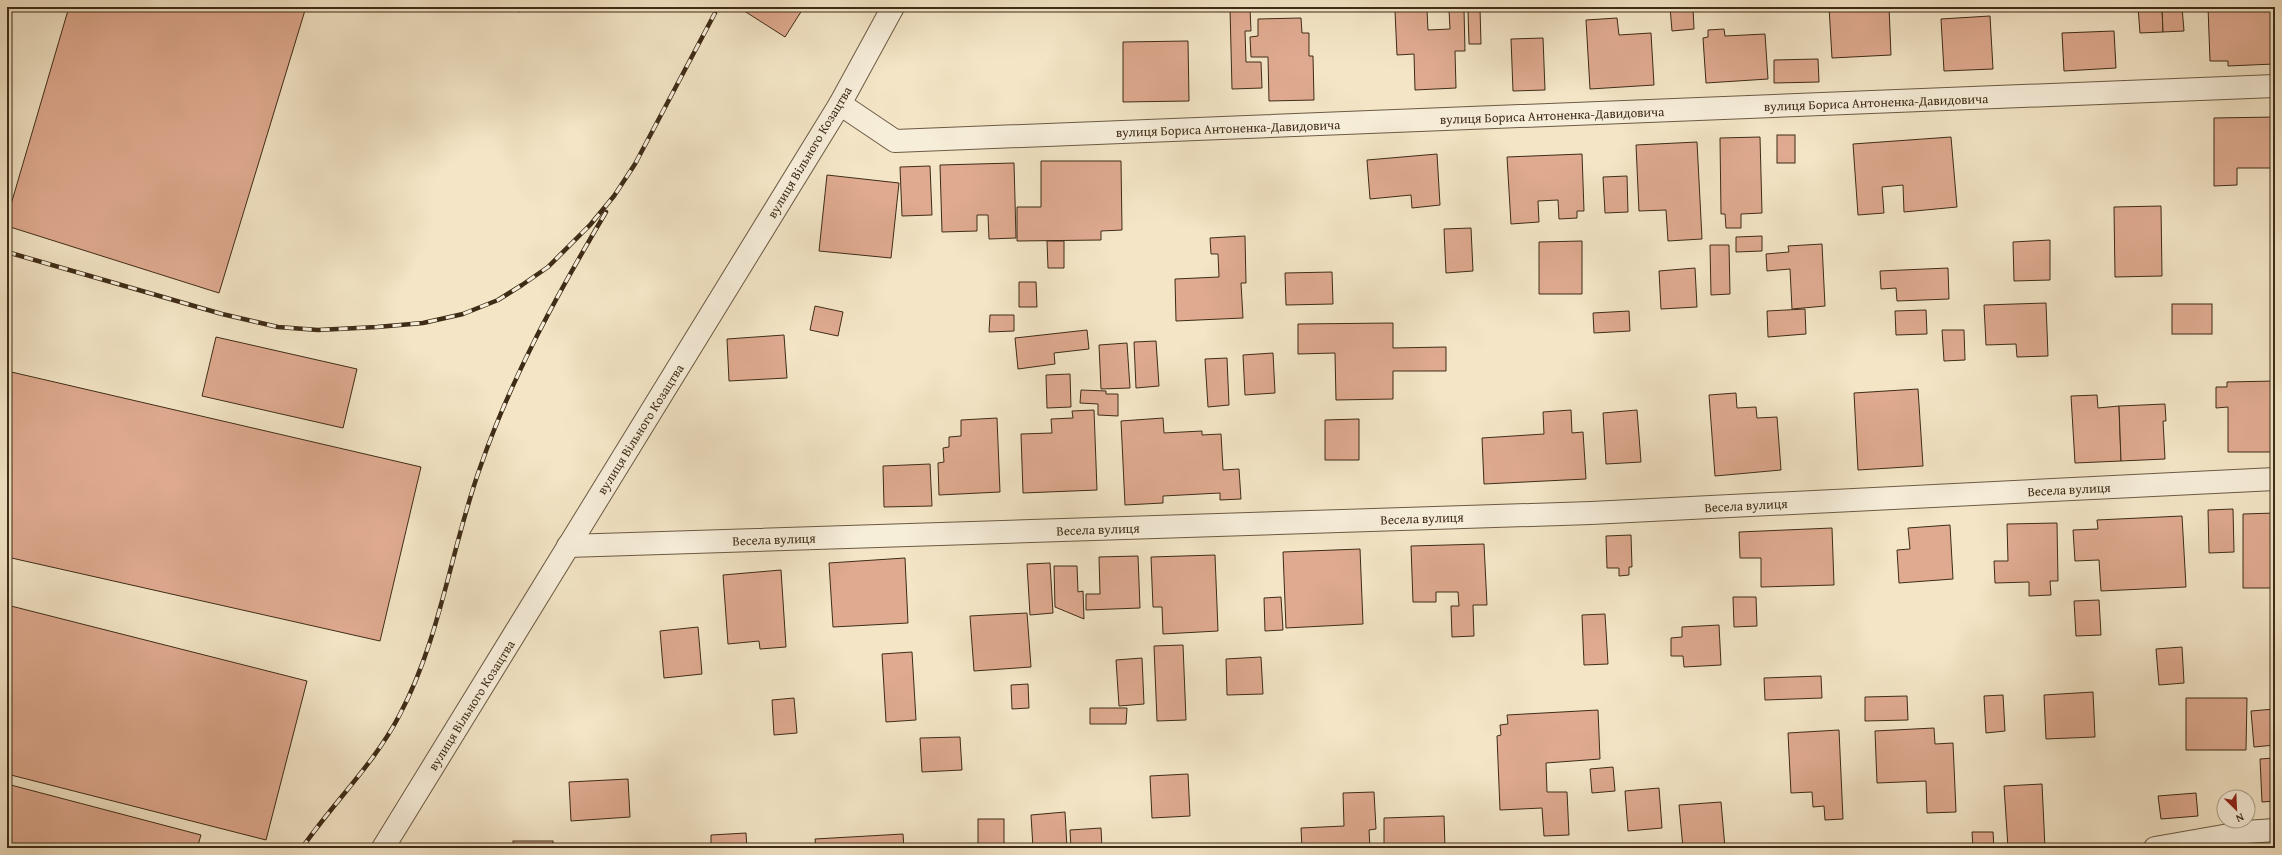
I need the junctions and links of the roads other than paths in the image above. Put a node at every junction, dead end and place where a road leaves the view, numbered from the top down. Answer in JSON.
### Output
{"nodes":[{"id":1,"x":893,"y":7,"type":"edge"},
{"id":2,"x":2275,"y":86,"type":"edge"},
{"id":3,"x":840,"y":104,"type":"junction"},
{"id":4,"x":2275,"y":479,"type":"edge"},
{"id":5,"x":568,"y":546,"type":"junction"},
{"id":6,"x":2275,"y":830,"type":"edge"},
{"id":7,"x":383,"y":848,"type":"edge"},
{"id":8,"x":2155,"y":848,"type":"edge"}],
"edges":[{"from":1,"to":3,"type":"street","name":"вулиця Вільного Козацтва"},
{"from":2,"to":3,"type":"street","name":"вулиця Бориса Антоненка-Давидовича"},
{"from":3,"to":5,"type":"street","name":"вулиця Вільного Козацтва"},
{"from":4,"to":5,"type":"street","name":"Весела вулиця"},
{"from":5,"to":7,"type":"street","name":"вулиця Вільного Козацтва"},
{"from":6,"to":8,"type":"street"}]}
